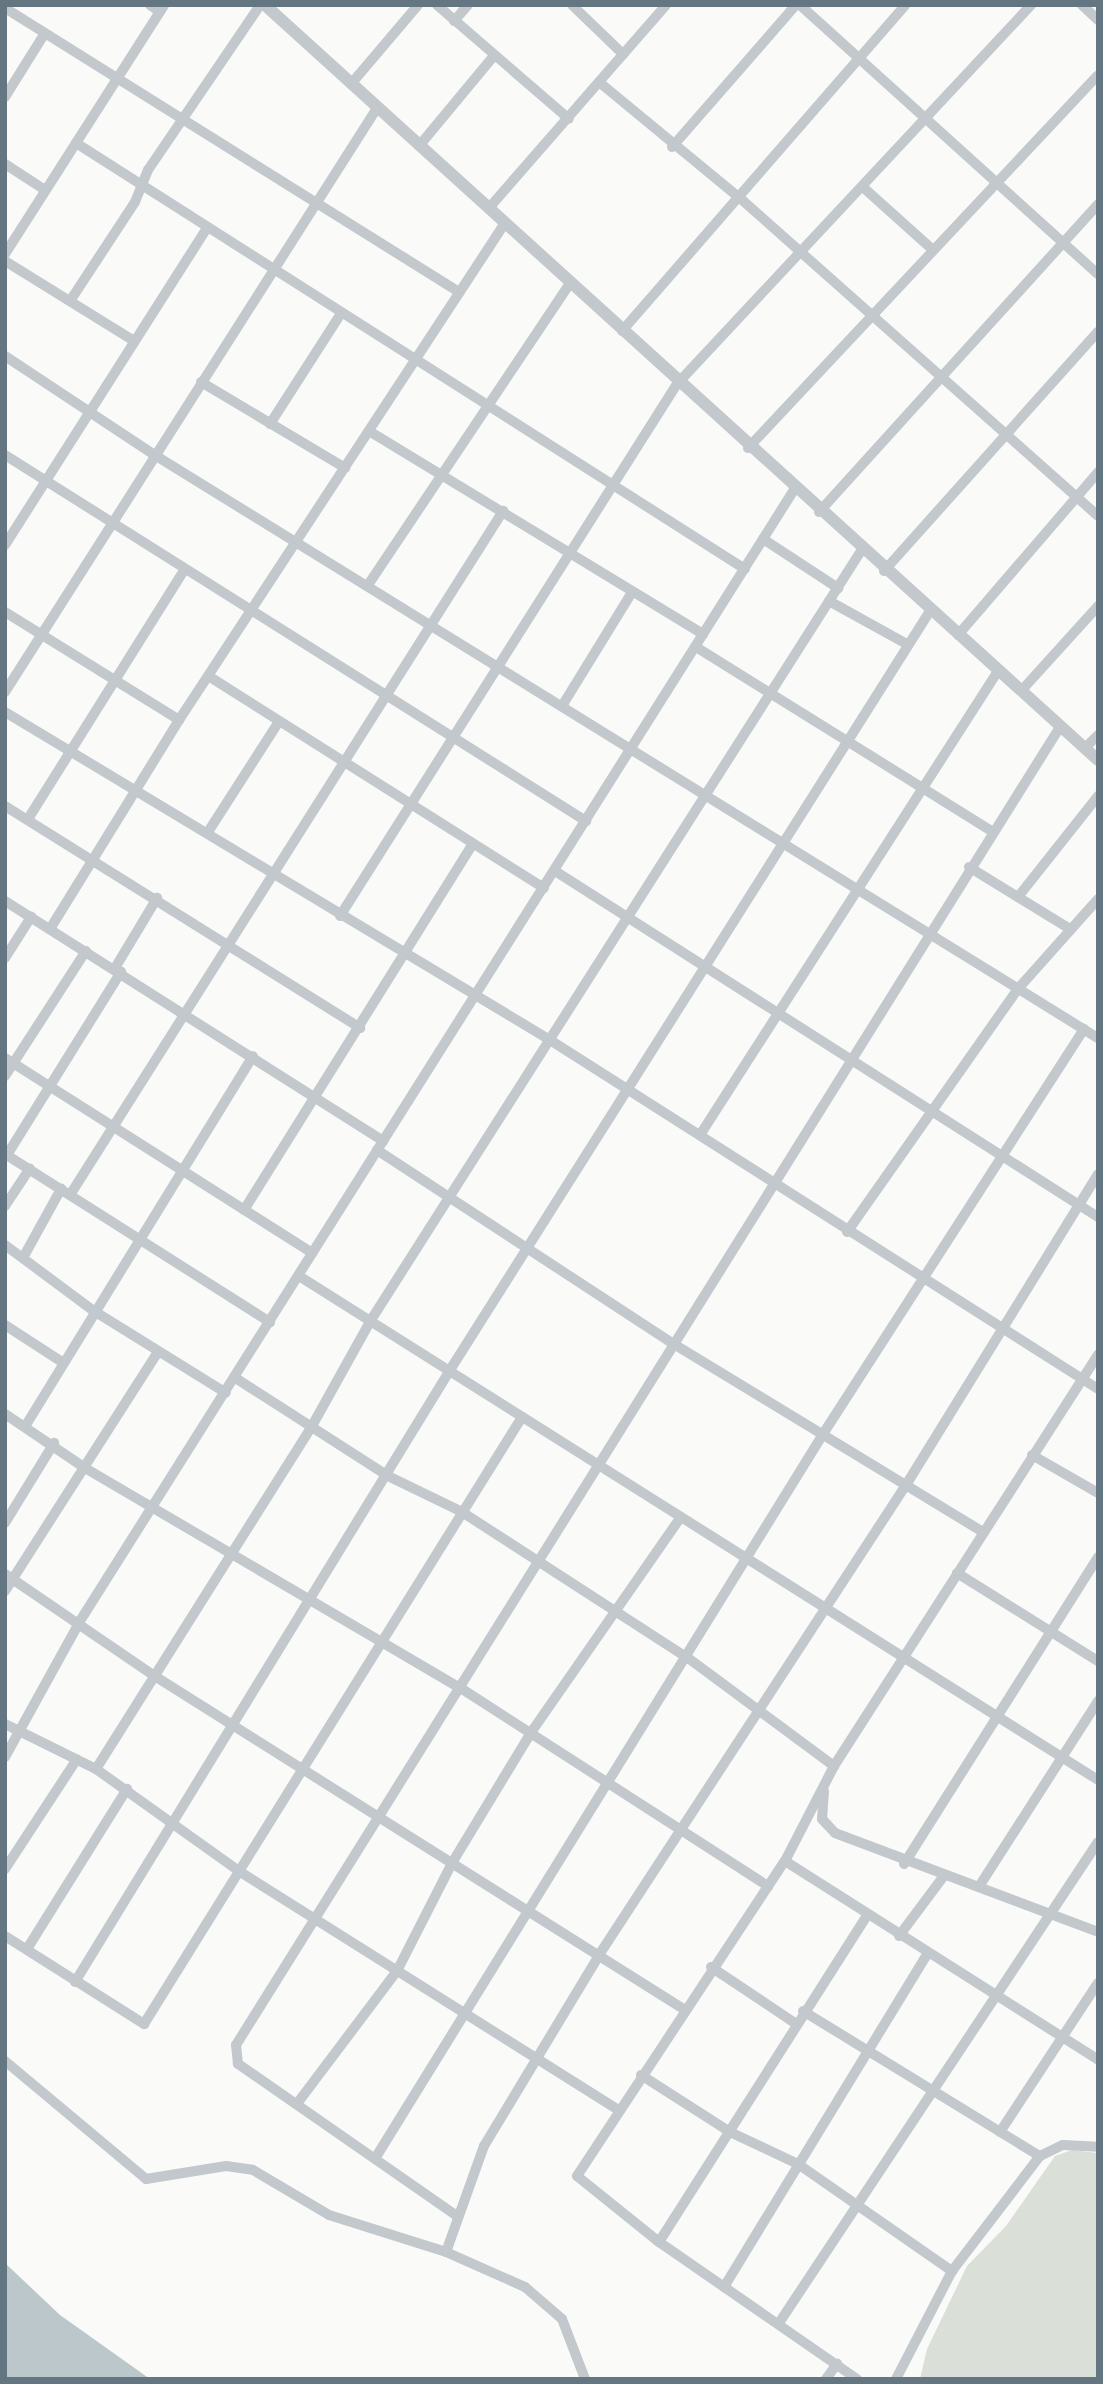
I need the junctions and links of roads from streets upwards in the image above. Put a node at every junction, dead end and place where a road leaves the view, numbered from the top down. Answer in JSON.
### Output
{"nodes":[{"id":1,"x":150,"y":5,"type":"edge"},
{"id":2,"x":263,"y":5,"type":"edge"},
{"id":3,"x":418,"y":5,"type":"edge"},
{"id":4,"x":437,"y":5,"type":"edge"},
{"id":5,"x":468,"y":5,"type":"edge"},
{"id":6,"x":572,"y":5,"type":"edge"},
{"id":7,"x":666,"y":5,"type":"edge"},
{"id":8,"x":798,"y":5,"type":"edge"},
{"id":9,"x":905,"y":5,"type":"edge"},
{"id":10,"x":1031,"y":5,"type":"edge"},
{"id":11,"x":1082,"y":5,"type":"edge"},
{"id":12,"x":5,"y":8,"type":"edge"},
{"id":13,"x":162,"y":8,"type":"edge"},
{"id":14,"x":280,"y":10,"type":"edge"},
{"id":15,"x":1098,"y":20,"type":"edge"},
{"id":16,"x":454,"y":21,"type":"junction"},
{"id":17,"x":45,"y":33,"type":"junction"},
{"id":18,"x":622,"y":54,"type":"junction"},
{"id":19,"x":493,"y":57,"type":"junction"},
{"id":20,"x":859,"y":58,"type":"junction"},
{"id":21,"x":1098,"y":75,"type":"edge"},
{"id":22,"x":116,"y":78,"type":"junction"},
{"id":23,"x":599,"y":82,"type":"junction"},
{"id":24,"x":351,"y":84,"type":"junction"},
{"id":25,"x":5,"y":97,"type":"edge"},
{"id":26,"x":377,"y":108,"type":"junction"},
{"id":27,"x":569,"y":119,"type":"junction"},
{"id":28,"x":182,"y":121,"type":"junction"},
{"id":29,"x":929,"y":121,"type":"junction"},
{"id":30,"x":76,"y":143,"type":"junction"},
{"id":31,"x":419,"y":146,"type":"junction"},
{"id":32,"x":672,"y":147,"type":"junction"},
{"id":33,"x":5,"y":164,"type":"edge"},
{"id":34,"x":996,"y":183,"type":"junction"},
{"id":35,"x":141,"y":186,"type":"junction"},
{"id":36,"x":865,"y":189,"type":"junction"},
{"id":37,"x":46,"y":190,"type":"junction"},
{"id":38,"x":741,"y":199,"type":"junction"},
{"id":39,"x":314,"y":202,"type":"junction"},
{"id":40,"x":1098,"y":204,"type":"edge"},
{"id":41,"x":489,"y":208,"type":"junction"},
{"id":42,"x":505,"y":223,"type":"junction"},
{"id":43,"x":206,"y":230,"type":"junction"},
{"id":44,"x":1061,"y":243,"type":"junction"},
{"id":45,"x":933,"y":250,"type":"junction"},
{"id":46,"x":5,"y":254,"type":"edge"},
{"id":47,"x":804,"y":255,"type":"junction"},
{"id":48,"x":5,"y":261,"type":"edge"},
{"id":49,"x":272,"y":271,"type":"junction"},
{"id":50,"x":1098,"y":274,"type":"edge"},
{"id":51,"x":570,"y":283,"type":"junction"},
{"id":52,"x":459,"y":292,"type":"junction"},
{"id":53,"x":70,"y":301,"type":"junction"},
{"id":54,"x":873,"y":314,"type":"junction"},
{"id":55,"x":340,"y":316,"type":"junction"},
{"id":56,"x":622,"y":331,"type":"junction"},
{"id":57,"x":1098,"y":332,"type":"edge"},
{"id":58,"x":134,"y":341,"type":"junction"},
{"id":59,"x":5,"y":356,"type":"edge"},
{"id":60,"x":413,"y":360,"type":"junction"},
{"id":61,"x":943,"y":375,"type":"junction"},
{"id":62,"x":201,"y":382,"type":"junction"},
{"id":63,"x":677,"y":384,"type":"junction"},
{"id":64,"x":484,"y":404,"type":"junction"},
{"id":65,"x":93,"y":415,"type":"junction"},
{"id":66,"x":270,"y":424,"type":"junction"},
{"id":67,"x":369,"y":431,"type":"junction"},
{"id":68,"x":1008,"y":433,"type":"junction"},
{"id":69,"x":748,"y":448,"type":"junction"},
{"id":70,"x":153,"y":454,"type":"junction"},
{"id":71,"x":5,"y":455,"type":"edge"},
{"id":72,"x":345,"y":468,"type":"junction"},
{"id":73,"x":1098,"y":472,"type":"edge"},
{"id":74,"x":438,"y":474,"type":"junction"},
{"id":75,"x":48,"y":481,"type":"junction"},
{"id":76,"x":611,"y":486,"type":"junction"},
{"id":77,"x":794,"y":490,"type":"junction"},
{"id":78,"x":1076,"y":496,"type":"junction"},
{"id":79,"x":503,"y":512,"type":"junction"},
{"id":80,"x":819,"y":512,"type":"junction"},
{"id":81,"x":1098,"y":516,"type":"edge"},
{"id":82,"x":109,"y":520,"type":"junction"},
{"id":83,"x":763,"y":539,"type":"junction"},
{"id":84,"x":297,"y":541,"type":"junction"},
{"id":85,"x":5,"y":545,"type":"edge"},
{"id":86,"x":861,"y":551,"type":"junction"},
{"id":87,"x":569,"y":552,"type":"junction"},
{"id":88,"x":745,"y":569,"type":"junction"},
{"id":89,"x":884,"y":570,"type":"junction"},
{"id":90,"x":183,"y":572,"type":"junction"},
{"id":91,"x":368,"y":585,"type":"junction"},
{"id":92,"x":838,"y":588,"type":"junction"},
{"id":93,"x":632,"y":592,"type":"junction"},
{"id":94,"x":829,"y":601,"type":"junction"},
{"id":95,"x":1098,"y":606,"type":"edge"},
{"id":96,"x":253,"y":609,"type":"junction"},
{"id":97,"x":930,"y":611,"type":"junction"},
{"id":98,"x":5,"y":612,"type":"edge"},
{"id":99,"x":430,"y":625,"type":"junction"},
{"id":100,"x":38,"y":632,"type":"junction"},
{"id":101,"x":704,"y":634,"type":"junction"},
{"id":102,"x":958,"y":635,"type":"junction"},
{"id":103,"x":905,"y":643,"type":"junction"},
{"id":104,"x":696,"y":647,"type":"junction"},
{"id":105,"x":496,"y":667,"type":"junction"},
{"id":106,"x":998,"y":671,"type":"junction"},
{"id":107,"x":210,"y":677,"type":"junction"},
{"id":108,"x":114,"y":679,"type":"junction"},
{"id":109,"x":1021,"y":691,"type":"junction"},
{"id":110,"x":5,"y":692,"type":"edge"},
{"id":111,"x":772,"y":692,"type":"junction"},
{"id":112,"x":387,"y":698,"type":"junction"},
{"id":113,"x":562,"y":706,"type":"junction"},
{"id":114,"x":5,"y":712,"type":"edge"},
{"id":115,"x":179,"y":720,"type":"junction"},
{"id":116,"x":278,"y":723,"type":"junction"},
{"id":117,"x":1060,"y":727,"type":"junction"},
{"id":118,"x":1098,"y":735,"type":"edge"},
{"id":119,"x":848,"y":737,"type":"junction"},
{"id":120,"x":452,"y":739,"type":"junction"},
{"id":121,"x":69,"y":748,"type":"junction"},
{"id":122,"x":634,"y":748,"type":"junction"},
{"id":123,"x":1085,"y":748,"type":"junction"},
{"id":124,"x":1098,"y":760,"type":"edge"},
{"id":125,"x":345,"y":764,"type":"junction"},
{"id":126,"x":923,"y":786,"type":"junction"},
{"id":127,"x":136,"y":787,"type":"junction"},
{"id":128,"x":708,"y":794,"type":"junction"},
{"id":129,"x":1098,"y":796,"type":"edge"},
{"id":130,"x":5,"y":806,"type":"edge"},
{"id":131,"x":411,"y":806,"type":"junction"},
{"id":132,"x":28,"y":819,"type":"junction"},
{"id":133,"x":586,"y":821,"type":"junction"},
{"id":134,"x":992,"y":831,"type":"junction"},
{"id":135,"x":208,"y":832,"type":"junction"},
{"id":136,"x":784,"y":842,"type":"junction"},
{"id":137,"x":473,"y":844,"type":"junction"},
{"id":138,"x":93,"y":858,"type":"junction"},
{"id":139,"x":969,"y":867,"type":"junction"},
{"id":140,"x":555,"y":871,"type":"junction"},
{"id":141,"x":274,"y":873,"type":"junction"},
{"id":142,"x":544,"y":888,"type":"junction"},
{"id":143,"x":858,"y":888,"type":"junction"},
{"id":144,"x":1018,"y":897,"type":"junction"},
{"id":145,"x":157,"y":898,"type":"junction"},
{"id":146,"x":1098,"y":899,"type":"edge"},
{"id":147,"x":5,"y":901,"type":"edge"},
{"id":148,"x":340,"y":916,"type":"junction"},
{"id":149,"x":31,"y":917,"type":"junction"},
{"id":150,"x":629,"y":919,"type":"junction"},
{"id":151,"x":50,"y":929,"type":"junction"},
{"id":152,"x":1070,"y":929,"type":"junction"},
{"id":153,"x":931,"y":937,"type":"junction"},
{"id":154,"x":229,"y":944,"type":"junction"},
{"id":155,"x":86,"y":951,"type":"junction"},
{"id":156,"x":405,"y":955,"type":"junction"},
{"id":157,"x":5,"y":958,"type":"edge"},
{"id":158,"x":703,"y":966,"type":"junction"},
{"id":159,"x":118,"y":970,"type":"junction"},
{"id":160,"x":1017,"y":990,"type":"junction"},
{"id":161,"x":476,"y":996,"type":"junction"},
{"id":162,"x":187,"y":1014,"type":"junction"},
{"id":163,"x":779,"y":1014,"type":"junction"},
{"id":164,"x":359,"y":1028,"type":"junction"},
{"id":165,"x":1084,"y":1029,"type":"junction"},
{"id":166,"x":1098,"y":1038,"type":"edge"},
{"id":167,"x":550,"y":1040,"type":"junction"},
{"id":168,"x":253,"y":1056,"type":"junction"},
{"id":169,"x":9,"y":1060,"type":"edge"},
{"id":170,"x":854,"y":1061,"type":"junction"},
{"id":171,"x":5,"y":1076,"type":"edge"},
{"id":172,"x":50,"y":1086,"type":"junction"},
{"id":173,"x":626,"y":1090,"type":"junction"},
{"id":174,"x":314,"y":1097,"type":"junction"},
{"id":175,"x":928,"y":1109,"type":"junction"},
{"id":176,"x":115,"y":1126,"type":"junction"},
{"id":177,"x":700,"y":1135,"type":"junction"},
{"id":178,"x":380,"y":1146,"type":"junction"},
{"id":179,"x":6,"y":1154,"type":"edge"},
{"id":180,"x":1003,"y":1157,"type":"junction"},
{"id":181,"x":30,"y":1168,"type":"junction"},
{"id":182,"x":180,"y":1169,"type":"junction"},
{"id":183,"x":1098,"y":1174,"type":"edge"},
{"id":184,"x":771,"y":1184,"type":"junction"},
{"id":185,"x":66,"y":1192,"type":"junction"},
{"id":186,"x":450,"y":1197,"type":"junction"},
{"id":187,"x":1078,"y":1204,"type":"junction"},
{"id":188,"x":5,"y":1206,"type":"edge"},
{"id":189,"x":244,"y":1210,"type":"junction"},
{"id":190,"x":1098,"y":1217,"type":"edge"},
{"id":191,"x":847,"y":1232,"type":"junction"},
{"id":192,"x":136,"y":1237,"type":"junction"},
{"id":193,"x":5,"y":1245,"type":"edge"},
{"id":194,"x":527,"y":1248,"type":"junction"},
{"id":195,"x":312,"y":1253,"type":"junction"},
{"id":196,"x":24,"y":1256,"type":"junction"},
{"id":197,"x":299,"y":1276,"type":"junction"},
{"id":198,"x":923,"y":1281,"type":"junction"},
{"id":199,"x":94,"y":1311,"type":"junction"},
{"id":200,"x":371,"y":1320,"type":"junction"},
{"id":201,"x":270,"y":1322,"type":"junction"},
{"id":202,"x":5,"y":1325,"type":"edge"},
{"id":203,"x":1002,"y":1331,"type":"junction"},
{"id":204,"x":677,"y":1346,"type":"junction"},
{"id":205,"x":158,"y":1352,"type":"junction"},
{"id":206,"x":1096,"y":1360,"type":"edge"},
{"id":207,"x":62,"y":1362,"type":"junction"},
{"id":208,"x":450,"y":1370,"type":"junction"},
{"id":209,"x":237,"y":1379,"type":"junction"},
{"id":210,"x":1080,"y":1379,"type":"junction"},
{"id":211,"x":1098,"y":1389,"type":"edge"},
{"id":212,"x":226,"y":1393,"type":"junction"},
{"id":213,"x":5,"y":1413,"type":"edge"},
{"id":214,"x":522,"y":1416,"type":"junction"},
{"id":215,"x":26,"y":1425,"type":"junction"},
{"id":216,"x":312,"y":1426,"type":"junction"},
{"id":217,"x":823,"y":1434,"type":"junction"},
{"id":218,"x":54,"y":1443,"type":"junction"},
{"id":219,"x":1032,"y":1455,"type":"junction"},
{"id":220,"x":603,"y":1466,"type":"junction"},
{"id":221,"x":85,"y":1468,"type":"junction"},
{"id":222,"x":388,"y":1476,"type":"junction"},
{"id":223,"x":906,"y":1485,"type":"junction"},
{"id":224,"x":1098,"y":1493,"type":"edge"},
{"id":225,"x":155,"y":1507,"type":"junction"},
{"id":226,"x":462,"y":1512,"type":"junction"},
{"id":227,"x":680,"y":1518,"type":"junction"},
{"id":228,"x":5,"y":1523,"type":"edge"},
{"id":229,"x":983,"y":1532,"type":"junction"},
{"id":230,"x":234,"y":1553,"type":"junction"},
{"id":231,"x":1098,"y":1557,"type":"edge"},
{"id":232,"x":748,"y":1561,"type":"junction"},
{"id":233,"x":540,"y":1562,"type":"junction"},
{"id":234,"x":957,"y":1573,"type":"junction"},
{"id":235,"x":9,"y":1576,"type":"edge"},
{"id":236,"x":5,"y":1591,"type":"edge"},
{"id":237,"x":309,"y":1600,"type":"junction"},
{"id":238,"x":826,"y":1609,"type":"junction"},
{"id":239,"x":618,"y":1614,"type":"junction"},
{"id":240,"x":80,"y":1621,"type":"junction"},
{"id":241,"x":1051,"y":1631,"type":"junction"},
{"id":242,"x":383,"y":1641,"type":"junction"},
{"id":243,"x":904,"y":1657,"type":"junction"},
{"id":244,"x":688,"y":1658,"type":"junction"},
{"id":245,"x":1098,"y":1661,"type":"edge"},
{"id":246,"x":153,"y":1675,"type":"junction"},
{"id":247,"x":459,"y":1687,"type":"junction"},
{"id":248,"x":1098,"y":1701,"type":"edge"},
{"id":249,"x":762,"y":1707,"type":"junction"},
{"id":250,"x":996,"y":1717,"type":"junction"},
{"id":251,"x":5,"y":1724,"type":"edge"},
{"id":252,"x":233,"y":1725,"type":"junction"},
{"id":253,"x":20,"y":1730,"type":"junction"},
{"id":254,"x":530,"y":1734,"type":"junction"},
{"id":255,"x":5,"y":1757,"type":"edge"},
{"id":256,"x":1062,"y":1758,"type":"junction"},
{"id":257,"x":77,"y":1759,"type":"junction"},
{"id":258,"x":301,"y":1766,"type":"junction"},
{"id":259,"x":834,"y":1766,"type":"junction"},
{"id":260,"x":96,"y":1769,"type":"junction"},
{"id":261,"x":1098,"y":1780,"type":"edge"},
{"id":262,"x":611,"y":1783,"type":"junction"},
{"id":263,"x":825,"y":1785,"type":"junction"},
{"id":264,"x":127,"y":1789,"type":"junction"},
{"id":265,"x":379,"y":1815,"type":"junction"},
{"id":266,"x":175,"y":1826,"type":"junction"},
{"id":267,"x":684,"y":1829,"type":"junction"},
{"id":268,"x":1098,"y":1842,"type":"edge"},
{"id":269,"x":785,"y":1861,"type":"junction"},
{"id":270,"x":452,"y":1863,"type":"junction"},
{"id":271,"x":904,"y":1864,"type":"junction"},
{"id":272,"x":5,"y":1869,"type":"edge"},
{"id":273,"x":242,"y":1873,"type":"junction"},
{"id":274,"x":943,"y":1877,"type":"junction"},
{"id":275,"x":980,"y":1885,"type":"junction"},
{"id":276,"x":768,"y":1886,"type":"junction"},
{"id":277,"x":529,"y":1911,"type":"junction"},
{"id":278,"x":1049,"y":1913,"type":"junction"},
{"id":279,"x":867,"y":1915,"type":"junction"},
{"id":280,"x":318,"y":1917,"type":"junction"},
{"id":281,"x":1098,"y":1932,"type":"edge"},
{"id":282,"x":5,"y":1936,"type":"edge"},
{"id":283,"x":899,"y":1936,"type":"junction"},
{"id":284,"x":27,"y":1949,"type":"junction"},
{"id":285,"x":927,"y":1954,"type":"junction"},
{"id":286,"x":599,"y":1955,"type":"junction"},
{"id":287,"x":711,"y":1967,"type":"junction"},
{"id":288,"x":397,"y":1970,"type":"junction"},
{"id":289,"x":75,"y":1982,"type":"junction"},
{"id":290,"x":1098,"y":1983,"type":"edge"},
{"id":291,"x":996,"y":1994,"type":"junction"},
{"id":292,"x":682,"y":2008,"type":"junction"},
{"id":293,"x":803,"y":2011,"type":"junction"},
{"id":294,"x":464,"y":2017,"type":"junction"},
{"id":295,"x":795,"y":2023,"type":"junction"},
{"id":296,"x":1062,"y":2036,"type":"junction"},
{"id":297,"x":865,"y":2051,"type":"junction"},
{"id":298,"x":538,"y":2059,"type":"junction"},
{"id":299,"x":1098,"y":2060,"type":"edge"},
{"id":300,"x":5,"y":2061,"type":"edge"},
{"id":301,"x":641,"y":2075,"type":"junction"},
{"id":302,"x":933,"y":2093,"type":"junction"},
{"id":303,"x":299,"y":2101,"type":"junction"},
{"id":304,"x":618,"y":2110,"type":"junction"},
{"id":305,"x":730,"y":2132,"type":"junction"},
{"id":306,"x":1000,"y":2132,"type":"junction"},
{"id":307,"x":1097,"y":2146,"type":"edge"},
{"id":308,"x":1040,"y":2156,"type":"junction"},
{"id":309,"x":376,"y":2157,"type":"junction"},
{"id":310,"x":798,"y":2164,"type":"junction"},
{"id":311,"x":855,"y":2206,"type":"junction"},
{"id":312,"x":457,"y":2216,"type":"junction"},
{"id":313,"x":659,"y":2242,"type":"junction"},
{"id":314,"x":446,"y":2252,"type":"junction"},
{"id":315,"x":952,"y":2271,"type":"junction"},
{"id":316,"x":724,"y":2287,"type":"junction"},
{"id":317,"x":779,"y":2323,"type":"junction"},
{"id":318,"x":837,"y":2364,"type":"junction"},
{"id":319,"x":585,"y":2379,"type":"edge"},
{"id":320,"x":826,"y":2379,"type":"edge"},
{"id":321,"x":857,"y":2379,"type":"edge"},
{"id":322,"x":896,"y":2379,"type":"edge"}],
"edges":[{"from":1,"to":13,"type":"street"},
{"from":2,"to":14,"type":"street"},
{"from":2,"to":28,"type":"street"},
{"from":3,"to":24,"type":"street"},
{"from":4,"to":16,"type":"street"},
{"from":5,"to":16,"type":"street"},
{"from":6,"to":18,"type":"street"},
{"from":7,"to":18,"type":"street"},
{"from":8,"to":20,"type":"street"},
{"from":8,"to":32,"type":"street"},
{"from":9,"to":20,"type":"street"},
{"from":10,"to":29,"type":"street"},
{"from":11,"to":15,"type":"street"},
{"from":12,"to":17,"type":"street"},
{"from":13,"to":22,"type":"street"},
{"from":14,"to":24,"type":"street"},
{"from":16,"to":19,"type":"street"},
{"from":17,"to":22,"type":"street"},
{"from":17,"to":25,"type":"street"},
{"from":18,"to":23,"type":"street"},
{"from":19,"to":27,"type":"street"},
{"from":19,"to":31,"type":"street"},
{"from":20,"to":29,"type":"street"},
{"from":20,"to":38,"type":"street"},
{"from":21,"to":34,"type":"street"},
{"from":22,"to":28,"type":"street"},
{"from":22,"to":30,"type":"street"},
{"from":23,"to":27,"type":"street"},
{"from":23,"to":32,"type":"street"},
{"from":24,"to":26,"type":"street"},
{"from":26,"to":31,"type":"street"},
{"from":26,"to":39,"type":"street"},
{"from":27,"to":41,"type":"street"},
{"from":28,"to":35,"type":"street"},
{"from":28,"to":39,"type":"street"},
{"from":29,"to":34,"type":"street"},
{"from":29,"to":36,"type":"street"},
{"from":30,"to":35,"type":"street"},
{"from":30,"to":37,"type":"street"},
{"from":31,"to":41,"type":"street"},
{"from":32,"to":38,"type":"street"},
{"from":33,"to":37,"type":"street"},
{"from":34,"to":44,"type":"street"},
{"from":34,"to":45,"type":"street"},
{"from":35,"to":43,"type":"street"},
{"from":35,"to":53,"type":"street"},
{"from":36,"to":45,"type":"street"},
{"from":36,"to":47,"type":"street"},
{"from":37,"to":46,"type":"street"},
{"from":38,"to":47,"type":"street"},
{"from":38,"to":56,"type":"street"},
{"from":39,"to":49,"type":"street"},
{"from":39,"to":52,"type":"street"},
{"from":40,"to":44,"type":"street"},
{"from":41,"to":42,"type":"street"},
{"from":42,"to":51,"type":"street"},
{"from":42,"to":52,"type":"street"},
{"from":43,"to":49,"type":"street"},
{"from":43,"to":58,"type":"street"},
{"from":44,"to":50,"type":"street"},
{"from":44,"to":61,"type":"street"},
{"from":45,"to":54,"type":"street"},
{"from":47,"to":54,"type":"street"},
{"from":47,"to":63,"type":"street"},
{"from":48,"to":53,"type":"street"},
{"from":49,"to":55,"type":"street"},
{"from":49,"to":62,"type":"street"},
{"from":51,"to":56,"type":"street"},
{"from":51,"to":64,"type":"street"},
{"from":52,"to":60,"type":"street"},
{"from":53,"to":58,"type":"street"},
{"from":54,"to":61,"type":"street"},
{"from":54,"to":69,"type":"street"},
{"from":55,"to":60,"type":"street"},
{"from":55,"to":66,"type":"street"},
{"from":56,"to":63,"type":"street"},
{"from":57,"to":68,"type":"street"},
{"from":58,"to":65,"type":"street"},
{"from":59,"to":65,"type":"street"},
{"from":60,"to":64,"type":"street"},
{"from":60,"to":67,"type":"street"},
{"from":61,"to":68,"type":"street"},
{"from":61,"to":80,"type":"street"},
{"from":62,"to":66,"type":"street"},
{"from":62,"to":70,"type":"street"},
{"from":63,"to":69,"type":"street"},
{"from":63,"to":76,"type":"street"},
{"from":64,"to":74,"type":"street"},
{"from":64,"to":76,"type":"street"},
{"from":65,"to":70,"type":"street"},
{"from":65,"to":75,"type":"street"},
{"from":66,"to":72,"type":"street"},
{"from":67,"to":72,"type":"street"},
{"from":67,"to":74,"type":"street"},
{"from":68,"to":78,"type":"street"},
{"from":68,"to":89,"type":"street"},
{"from":69,"to":77,"type":"street"},
{"from":70,"to":82,"type":"street"},
{"from":70,"to":84,"type":"street"},
{"from":71,"to":75,"type":"street"},
{"from":72,"to":84,"type":"street"},
{"from":73,"to":78,"type":"street"},
{"from":74,"to":79,"type":"street"},
{"from":74,"to":91,"type":"street"},
{"from":75,"to":82,"type":"street"},
{"from":75,"to":85,"type":"street"},
{"from":76,"to":87,"type":"street"},
{"from":76,"to":88,"type":"street"},
{"from":77,"to":80,"type":"street"},
{"from":77,"to":83,"type":"street"},
{"from":78,"to":81,"type":"street"},
{"from":78,"to":102,"type":"street"},
{"from":79,"to":87,"type":"street"},
{"from":79,"to":99,"type":"street"},
{"from":80,"to":86,"type":"street"},
{"from":82,"to":90,"type":"street"},
{"from":82,"to":100,"type":"street"},
{"from":83,"to":88,"type":"street"},
{"from":83,"to":92,"type":"street"},
{"from":84,"to":91,"type":"street"},
{"from":84,"to":96,"type":"street"},
{"from":86,"to":89,"type":"street"},
{"from":86,"to":92,"type":"street"},
{"from":87,"to":93,"type":"street"},
{"from":87,"to":105,"type":"street"},
{"from":88,"to":101,"type":"street"},
{"from":89,"to":97,"type":"street"},
{"from":90,"to":96,"type":"street"},
{"from":90,"to":108,"type":"street"},
{"from":91,"to":99,"type":"street"},
{"from":92,"to":94,"type":"street"},
{"from":93,"to":101,"type":"street"},
{"from":93,"to":113,"type":"street"},
{"from":94,"to":103,"type":"street"},
{"from":94,"to":111,"type":"street"},
{"from":95,"to":109,"type":"street"},
{"from":96,"to":107,"type":"street"},
{"from":96,"to":112,"type":"street"},
{"from":97,"to":102,"type":"street"},
{"from":97,"to":103,"type":"street"},
{"from":98,"to":100,"type":"street"},
{"from":99,"to":105,"type":"street"},
{"from":99,"to":112,"type":"street"},
{"from":100,"to":108,"type":"street"},
{"from":100,"to":110,"type":"street"},
{"from":101,"to":104,"type":"street"},
{"from":102,"to":106,"type":"street"},
{"from":103,"to":119,"type":"street"},
{"from":104,"to":111,"type":"street"},
{"from":104,"to":122,"type":"street"},
{"from":105,"to":113,"type":"street"},
{"from":105,"to":120,"type":"street"},
{"from":106,"to":109,"type":"street"},
{"from":106,"to":126,"type":"street"},
{"from":107,"to":115,"type":"street"},
{"from":107,"to":116,"type":"street"},
{"from":108,"to":115,"type":"street"},
{"from":108,"to":121,"type":"street"},
{"from":109,"to":117,"type":"street"},
{"from":111,"to":119,"type":"street"},
{"from":111,"to":128,"type":"street"},
{"from":112,"to":120,"type":"street"},
{"from":112,"to":125,"type":"street"},
{"from":113,"to":122,"type":"street"},
{"from":114,"to":121,"type":"street"},
{"from":115,"to":127,"type":"street"},
{"from":116,"to":125,"type":"street"},
{"from":116,"to":135,"type":"street"},
{"from":117,"to":123,"type":"street"},
{"from":117,"to":134,"type":"street"},
{"from":118,"to":123,"type":"street"},
{"from":119,"to":126,"type":"street"},
{"from":119,"to":136,"type":"street"},
{"from":120,"to":131,"type":"street"},
{"from":120,"to":133,"type":"street"},
{"from":121,"to":127,"type":"street"},
{"from":121,"to":132,"type":"street"},
{"from":122,"to":128,"type":"street"},
{"from":122,"to":133,"type":"street"},
{"from":123,"to":124,"type":"street"},
{"from":125,"to":131,"type":"street"},
{"from":125,"to":141,"type":"street"},
{"from":126,"to":134,"type":"street"},
{"from":126,"to":143,"type":"street"},
{"from":127,"to":135,"type":"street"},
{"from":127,"to":138,"type":"street"},
{"from":128,"to":136,"type":"street"},
{"from":128,"to":150,"type":"street"},
{"from":129,"to":144,"type":"street"},
{"from":130,"to":132,"type":"street"},
{"from":131,"to":137,"type":"street"},
{"from":131,"to":148,"type":"street"},
{"from":132,"to":138,"type":"street"},
{"from":133,"to":140,"type":"street"},
{"from":134,"to":139,"type":"street"},
{"from":135,"to":141,"type":"street"},
{"from":136,"to":143,"type":"street"},
{"from":136,"to":158,"type":"street"},
{"from":137,"to":142,"type":"street"},
{"from":137,"to":156,"type":"street"},
{"from":138,"to":145,"type":"street"},
{"from":138,"to":151,"type":"street"},
{"from":139,"to":144,"type":"street"},
{"from":139,"to":153,"type":"street"},
{"from":140,"to":142,"type":"street"},
{"from":140,"to":150,"type":"street"},
{"from":141,"to":148,"type":"street"},
{"from":141,"to":154,"type":"street"},
{"from":142,"to":161,"type":"street"},
{"from":143,"to":153,"type":"street"},
{"from":143,"to":163,"type":"street"},
{"from":144,"to":152,"type":"street"},
{"from":145,"to":154,"type":"street"},
{"from":145,"to":159,"type":"street"},
{"from":146,"to":152,"type":"street"},
{"from":147,"to":149,"type":"street"},
{"from":148,"to":156,"type":"street"},
{"from":149,"to":151,"type":"street"},
{"from":149,"to":157,"type":"street"},
{"from":150,"to":158,"type":"street"},
{"from":150,"to":167,"type":"street"},
{"from":151,"to":155,"type":"street"},
{"from":152,"to":160,"type":"street"},
{"from":153,"to":160,"type":"street"},
{"from":153,"to":170,"type":"street"},
{"from":154,"to":162,"type":"street"},
{"from":154,"to":164,"type":"street"},
{"from":155,"to":159,"type":"street"},
{"from":155,"to":169,"type":"street"},
{"from":156,"to":161,"type":"street"},
{"from":156,"to":164,"type":"street"},
{"from":158,"to":163,"type":"street"},
{"from":158,"to":173,"type":"street"},
{"from":159,"to":162,"type":"street"},
{"from":159,"to":172,"type":"street"},
{"from":160,"to":165,"type":"street"},
{"from":160,"to":175,"type":"street"},
{"from":161,"to":167,"type":"street"},
{"from":161,"to":178,"type":"street"},
{"from":162,"to":168,"type":"street"},
{"from":162,"to":176,"type":"street"},
{"from":163,"to":170,"type":"street"},
{"from":163,"to":177,"type":"street"},
{"from":164,"to":174,"type":"street"},
{"from":165,"to":166,"type":"street"},
{"from":165,"to":180,"type":"street"},
{"from":167,"to":173,"type":"street"},
{"from":167,"to":186,"type":"street"},
{"from":168,"to":174,"type":"street"},
{"from":168,"to":182,"type":"street"},
{"from":169,"to":171,"type":"street"},
{"from":169,"to":172,"type":"street"},
{"from":170,"to":175,"type":"street"},
{"from":170,"to":184,"type":"street"},
{"from":172,"to":176,"type":"street"},
{"from":172,"to":179,"type":"street"},
{"from":173,"to":177,"type":"street"},
{"from":173,"to":194,"type":"street"},
{"from":174,"to":178,"type":"street"},
{"from":174,"to":189,"type":"street"},
{"from":175,"to":180,"type":"street"},
{"from":175,"to":191,"type":"street"},
{"from":176,"to":182,"type":"street"},
{"from":176,"to":185,"type":"street"},
{"from":177,"to":184,"type":"street"},
{"from":178,"to":186,"type":"street"},
{"from":178,"to":195,"type":"street"},
{"from":179,"to":181,"type":"street"},
{"from":180,"to":187,"type":"street"},
{"from":180,"to":198,"type":"street"},
{"from":181,"to":185,"type":"street"},
{"from":181,"to":188,"type":"street"},
{"from":182,"to":189,"type":"street"},
{"from":182,"to":192,"type":"street"},
{"from":183,"to":187,"type":"street"},
{"from":184,"to":191,"type":"street"},
{"from":184,"to":204,"type":"street"},
{"from":185,"to":192,"type":"street"},
{"from":185,"to":196,"type":"street"},
{"from":186,"to":194,"type":"street"},
{"from":186,"to":200,"type":"street"},
{"from":187,"to":190,"type":"street"},
{"from":187,"to":203,"type":"street"},
{"from":189,"to":195,"type":"street"},
{"from":191,"to":198,"type":"street"},
{"from":192,"to":199,"type":"street"},
{"from":192,"to":201,"type":"street"},
{"from":193,"to":196,"type":"street"},
{"from":194,"to":204,"type":"street"},
{"from":194,"to":208,"type":"street"},
{"from":195,"to":197,"type":"street"},
{"from":196,"to":199,"type":"street"},
{"from":197,"to":200,"type":"street"},
{"from":197,"to":201,"type":"street"},
{"from":198,"to":203,"type":"street"},
{"from":198,"to":217,"type":"street"},
{"from":199,"to":205,"type":"street"},
{"from":199,"to":207,"type":"street"},
{"from":200,"to":208,"type":"street"},
{"from":200,"to":216,"type":"street"},
{"from":201,"to":209,"type":"street"},
{"from":202,"to":207,"type":"street"},
{"from":203,"to":210,"type":"street"},
{"from":203,"to":223,"type":"street"},
{"from":204,"to":217,"type":"street"},
{"from":204,"to":220,"type":"street"},
{"from":205,"to":212,"type":"street"},
{"from":205,"to":221,"type":"street"},
{"from":206,"to":210,"type":"street"},
{"from":207,"to":215,"type":"street"},
{"from":208,"to":214,"type":"street"},
{"from":208,"to":222,"type":"street"},
{"from":209,"to":212,"type":"street"},
{"from":209,"to":216,"type":"street"},
{"from":210,"to":211,"type":"street"},
{"from":210,"to":219,"type":"street"},
{"from":212,"to":225,"type":"street"},
{"from":213,"to":215,"type":"street"},
{"from":214,"to":220,"type":"street"},
{"from":214,"to":226,"type":"street"},
{"from":215,"to":218,"type":"street"},
{"from":216,"to":222,"type":"street"},
{"from":216,"to":230,"type":"street"},
{"from":217,"to":223,"type":"street"},
{"from":217,"to":232,"type":"street"},
{"from":218,"to":221,"type":"street"},
{"from":218,"to":228,"type":"street"},
{"from":219,"to":224,"type":"street"},
{"from":219,"to":229,"type":"street"},
{"from":220,"to":227,"type":"street"},
{"from":220,"to":233,"type":"street"},
{"from":221,"to":225,"type":"street"},
{"from":221,"to":235,"type":"street"},
{"from":222,"to":226,"type":"street"},
{"from":222,"to":237,"type":"street"},
{"from":223,"to":229,"type":"street"},
{"from":223,"to":238,"type":"street"},
{"from":225,"to":230,"type":"street"},
{"from":225,"to":240,"type":"street"},
{"from":226,"to":233,"type":"street"},
{"from":226,"to":242,"type":"street"},
{"from":227,"to":232,"type":"street"},
{"from":227,"to":239,"type":"street"},
{"from":229,"to":234,"type":"street"},
{"from":230,"to":237,"type":"street"},
{"from":230,"to":246,"type":"street"},
{"from":231,"to":241,"type":"street"},
{"from":232,"to":238,"type":"street"},
{"from":232,"to":244,"type":"street"},
{"from":233,"to":239,"type":"street"},
{"from":233,"to":247,"type":"street"},
{"from":234,"to":241,"type":"street"},
{"from":234,"to":243,"type":"street"},
{"from":235,"to":236,"type":"street"},
{"from":235,"to":240,"type":"street"},
{"from":237,"to":242,"type":"street"},
{"from":237,"to":252,"type":"street"},
{"from":238,"to":243,"type":"street"},
{"from":238,"to":249,"type":"street"},
{"from":239,"to":244,"type":"street"},
{"from":239,"to":254,"type":"street"},
{"from":240,"to":246,"type":"street"},
{"from":240,"to":253,"type":"street"},
{"from":241,"to":245,"type":"street"},
{"from":241,"to":250,"type":"street"},
{"from":242,"to":247,"type":"street"},
{"from":242,"to":258,"type":"street"},
{"from":243,"to":250,"type":"street"},
{"from":243,"to":259,"type":"street"},
{"from":244,"to":249,"type":"street"},
{"from":244,"to":262,"type":"street"},
{"from":246,"to":252,"type":"street"},
{"from":246,"to":260,"type":"street"},
{"from":247,"to":254,"type":"street"},
{"from":247,"to":265,"type":"street"},
{"from":248,"to":256,"type":"street"},
{"from":249,"to":259,"type":"street"},
{"from":249,"to":267,"type":"street"},
{"from":250,"to":256,"type":"street"},
{"from":250,"to":271,"type":"street"},
{"from":251,"to":253,"type":"street"},
{"from":252,"to":258,"type":"street"},
{"from":252,"to":266,"type":"street"},
{"from":253,"to":255,"type":"street"},
{"from":253,"to":257,"type":"street"},
{"from":254,"to":262,"type":"street"},
{"from":254,"to":270,"type":"street"},
{"from":256,"to":261,"type":"street"},
{"from":256,"to":275,"type":"street"},
{"from":257,"to":260,"type":"street"},
{"from":257,"to":272,"type":"street"},
{"from":258,"to":265,"type":"street"},
{"from":258,"to":273,"type":"street"},
{"from":259,"to":263,"type":"street"},
{"from":260,"to":264,"type":"street"},
{"from":262,"to":267,"type":"street"},
{"from":262,"to":277,"type":"street"},
{"from":263,"to":269,"type":"street"},
{"from":263,"to":271,"type":"street"},
{"from":264,"to":266,"type":"street"},
{"from":264,"to":284,"type":"street"},
{"from":265,"to":270,"type":"street"},
{"from":265,"to":280,"type":"street"},
{"from":266,"to":273,"type":"street"},
{"from":266,"to":289,"type":"street"},
{"from":267,"to":276,"type":"street"},
{"from":267,"to":286,"type":"street"},
{"from":268,"to":278,"type":"street"},
{"from":269,"to":276,"type":"street"},
{"from":269,"to":279,"type":"street"},
{"from":270,"to":277,"type":"street"},
{"from":270,"to":288,"type":"street"},
{"from":271,"to":274,"type":"street"},
{"from":273,"to":280,"type":"street"},
{"from":273,"to":289,"type":"street"},
{"from":274,"to":275,"type":"street"},
{"from":274,"to":283,"type":"street"},
{"from":275,"to":278,"type":"street"},
{"from":276,"to":287,"type":"street"},
{"from":277,"to":286,"type":"street"},
{"from":277,"to":294,"type":"street"},
{"from":278,"to":281,"type":"street"},
{"from":278,"to":291,"type":"street"},
{"from":279,"to":283,"type":"street"},
{"from":279,"to":293,"type":"street"},
{"from":280,"to":288,"type":"street"},
{"from":280,"to":303,"type":"street"},
{"from":282,"to":284,"type":"street"},
{"from":283,"to":285,"type":"street"},
{"from":284,"to":289,"type":"street"},
{"from":285,"to":291,"type":"street"},
{"from":285,"to":297,"type":"street"},
{"from":286,"to":292,"type":"street"},
{"from":286,"to":298,"type":"street"},
{"from":287,"to":292,"type":"street"},
{"from":287,"to":295,"type":"street"},
{"from":288,"to":294,"type":"street"},
{"from":288,"to":303,"type":"street"},
{"from":290,"to":296,"type":"street"},
{"from":291,"to":296,"type":"street"},
{"from":291,"to":302,"type":"street"},
{"from":292,"to":301,"type":"street"},
{"from":293,"to":295,"type":"street"},
{"from":293,"to":297,"type":"street"},
{"from":294,"to":298,"type":"street"},
{"from":294,"to":309,"type":"street"},
{"from":295,"to":305,"type":"street"},
{"from":296,"to":299,"type":"street"},
{"from":296,"to":306,"type":"street"},
{"from":297,"to":302,"type":"street"},
{"from":297,"to":310,"type":"street"},
{"from":298,"to":304,"type":"street"},
{"from":298,"to":312,"type":"street"},
{"from":300,"to":314,"type":"street"},
{"from":301,"to":304,"type":"street"},
{"from":301,"to":305,"type":"street"},
{"from":302,"to":306,"type":"street"},
{"from":302,"to":311,"type":"street"},
{"from":303,"to":309,"type":"street"},
{"from":304,"to":313,"type":"street"},
{"from":305,"to":310,"type":"street"},
{"from":305,"to":313,"type":"street"},
{"from":306,"to":308,"type":"street"},
{"from":307,"to":308,"type":"street"},
{"from":308,"to":315,"type":"street"},
{"from":309,"to":312,"type":"street"},
{"from":310,"to":311,"type":"street"},
{"from":310,"to":316,"type":"street"},
{"from":311,"to":315,"type":"street"},
{"from":311,"to":317,"type":"street"},
{"from":312,"to":314,"type":"street"},
{"from":313,"to":316,"type":"street"},
{"from":314,"to":319,"type":"street"},
{"from":315,"to":322,"type":"street"},
{"from":316,"to":317,"type":"street"},
{"from":317,"to":318,"type":"street"},
{"from":318,"to":320,"type":"street"},
{"from":318,"to":321,"type":"street"}]}
